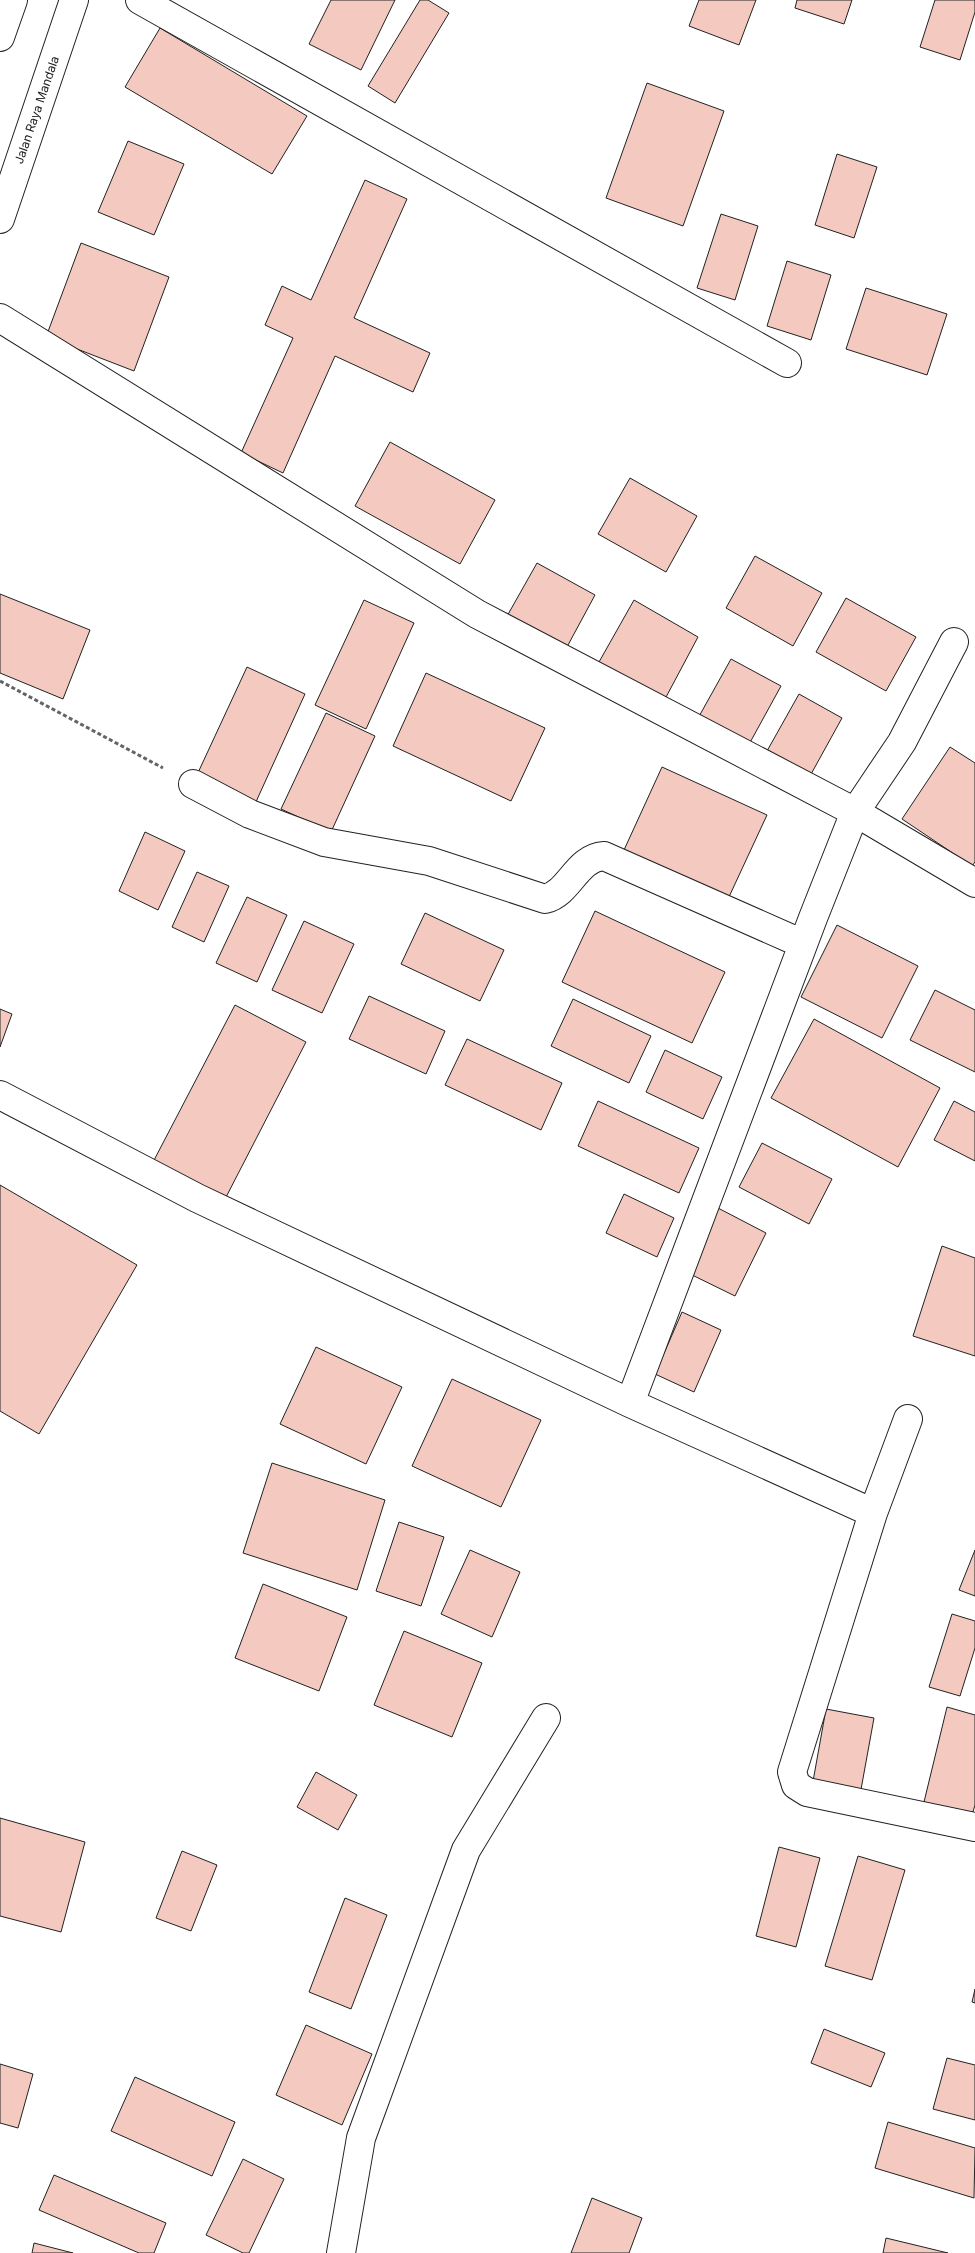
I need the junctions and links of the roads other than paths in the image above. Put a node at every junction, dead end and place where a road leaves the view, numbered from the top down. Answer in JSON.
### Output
{"nodes":[{"id":1,"x":13,"y":0,"type":"edge"},
{"id":2,"x":74,"y":0,"type":"edge"},
{"id":3,"x":140,"y":0,"type":"edge"},
{"id":4,"x":0,"y":38,"type":"edge"},
{"id":5,"x":0,"y":219,"type":"edge"},
{"id":6,"x":0,"y":318,"type":"edge"},
{"id":7,"x":787,"y":363,"type":"dead end"},
{"id":8,"x":954,"y":642,"type":"dead end"},
{"id":9,"x":193,"y":784,"type":"road end"},
{"id":10,"x":855,"y":812,"type":"junction"},
{"id":11,"x":975,"y":883,"type":"edge"},
{"id":12,"x":803,"y":944,"type":"junction"},
{"id":13,"x":0,"y":1095,"type":"edge"},
{"id":14,"x":630,"y":1403,"type":"junction"},
{"id":15,"x":908,"y":1420,"type":"dead end"},
{"id":16,"x":873,"y":1513,"type":"junction"},
{"id":17,"x":546,"y":1718,"type":"dead end"},
{"id":18,"x":975,"y":1827,"type":"edge"},
{"id":19,"x":341,"y":2253,"type":"edge"}],
"edges":[{"from":1,"to":4,"type":"main road"},
{"from":2,"to":5,"type":"main road","name":"Jalan Raya Mandala"},
{"from":3,"to":7,"type":"main road"},
{"from":6,"to":10,"type":"main road"},
{"from":8,"to":10,"type":"main road"},
{"from":9,"to":12,"type":"main road"},
{"from":10,"to":11,"type":"main road"},
{"from":10,"to":12,"type":"main road"},
{"from":12,"to":14,"type":"main road"},
{"from":13,"to":14,"type":"main road"},
{"from":14,"to":16,"type":"main road"},
{"from":15,"to":16,"type":"main road"},
{"from":16,"to":18,"type":"main road"},
{"from":17,"to":19,"type":"main road"}]}
